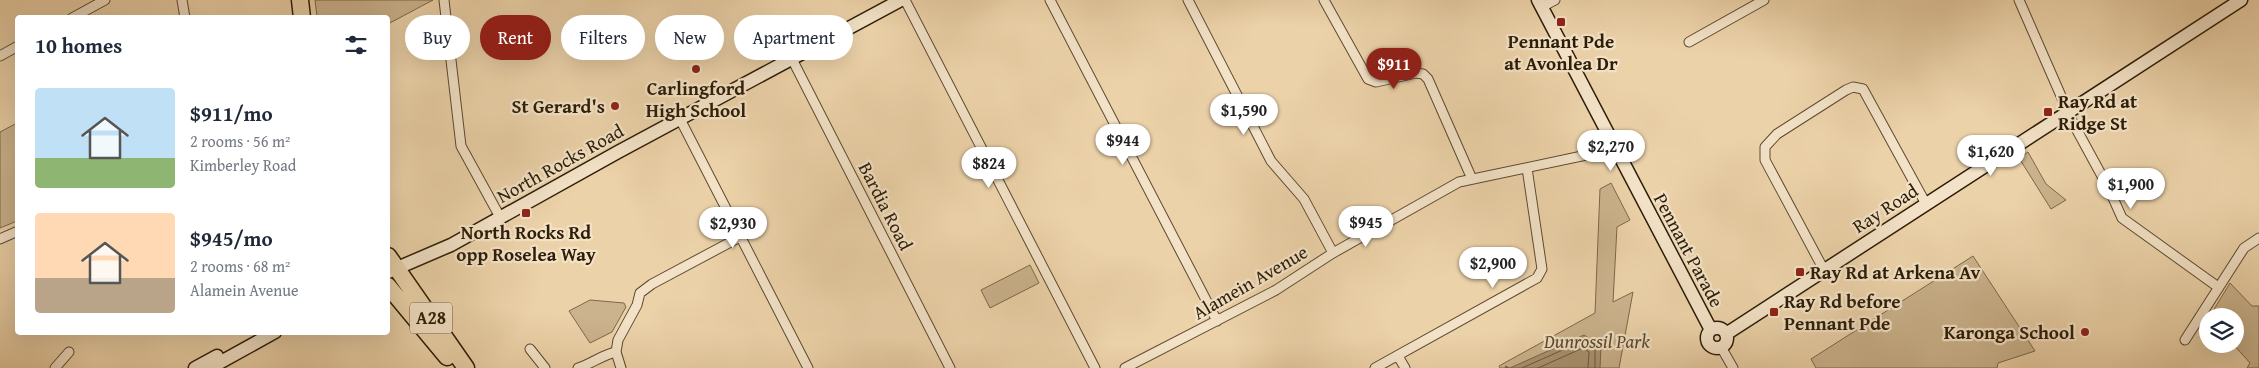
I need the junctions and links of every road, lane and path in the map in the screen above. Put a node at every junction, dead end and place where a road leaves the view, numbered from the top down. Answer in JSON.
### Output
{"nodes":[{"id":1,"x":105,"y":0,"type":"edge"},
{"id":2,"x":182,"y":0,"type":"edge"},
{"id":3,"x":300,"y":0,"type":"edge"},
{"id":4,"x":444,"y":0,"type":"edge"},
{"id":5,"x":903,"y":0,"type":"edge"},
{"id":6,"x":1050,"y":0,"type":"edge"},
{"id":7,"x":1188,"y":0,"type":"edge"},
{"id":8,"x":1324,"y":0,"type":"edge"},
{"id":9,"x":1556,"y":0,"type":"edge"},
{"id":10,"x":1764,"y":0,"type":"edge"},
{"id":11,"x":2019,"y":0,"type":"edge"},
{"id":12,"x":2241,"y":0,"type":"edge"},
{"id":13,"x":1540,"y":3,"type":"edge"},
{"id":14,"x":78,"y":15,"type":"edge"},
{"id":15,"x":184,"y":15,"type":"edge"},
{"id":16,"x":302,"y":15,"type":"edge"},
{"id":17,"x":853,"y":27,"type":"edge"},
{"id":18,"x":1689,"y":42,"type":"dead end"},
{"id":19,"x":15,"y":48,"type":"edge"},
{"id":20,"x":0,"y":56,"type":"edge"},
{"id":21,"x":790,"y":60,"type":"edge"},
{"id":22,"x":793,"y":60,"type":"edge"},
{"id":23,"x":2068,"y":111,"type":"junction"},
{"id":24,"x":680,"y":119,"type":"junction"},
{"id":25,"x":1615,"y":149,"type":"junction"},
{"id":26,"x":1527,"y":168,"type":"junction"},
{"id":27,"x":1472,"y":179,"type":"junction"},
{"id":28,"x":1926,"y":204,"type":"junction"},
{"id":29,"x":500,"y":217,"type":"junction"},
{"id":30,"x":15,"y":232,"type":"edge"},
{"id":31,"x":740,"y":237,"type":"junction"},
{"id":32,"x":2259,"y":238,"type":"edge"},
{"id":33,"x":0,"y":239,"type":"edge"},
{"id":34,"x":1333,"y":253,"type":"junction"},
{"id":35,"x":390,"y":264,"type":"edge"},
{"id":36,"x":1824,"y":270,"type":"junction"},
{"id":37,"x":2218,"y":287,"type":"junction"},
{"id":38,"x":390,"y":288,"type":"edge"},
{"id":39,"x":1217,"y":321,"type":"junction"},
{"id":40,"x":1711,"y":330,"type":"junction"},
{"id":41,"x":1726,"y":334,"type":"junction"},
{"id":42,"x":254,"y":335,"type":"edge"},
{"id":43,"x":270,"y":335,"type":"edge"},
{"id":44,"x":2185,"y":340,"type":"dead end"},
{"id":45,"x":1721,"y":347,"type":"junction"},
{"id":46,"x":530,"y":349,"type":"dead end"},
{"id":47,"x":69,"y":352,"type":"dead end"},
{"id":48,"x":616,"y":352,"type":"junction"},
{"id":49,"x":1398,"y":356,"type":"junction"},
{"id":50,"x":56,"y":368,"type":"edge"},
{"id":51,"x":195,"y":368,"type":"edge"},
{"id":52,"x":210,"y":368,"type":"edge"},
{"id":53,"x":457,"y":368,"type":"edge"},
{"id":54,"x":466,"y":368,"type":"edge"},
{"id":55,"x":545,"y":368,"type":"edge"},
{"id":56,"x":578,"y":368,"type":"edge"},
{"id":57,"x":621,"y":368,"type":"edge"},
{"id":58,"x":808,"y":368,"type":"edge"},
{"id":59,"x":950,"y":368,"type":"edge"},
{"id":60,"x":1095,"y":368,"type":"edge"},
{"id":61,"x":1125,"y":368,"type":"edge"},
{"id":62,"x":1375,"y":368,"type":"edge"},
{"id":63,"x":1405,"y":368,"type":"edge"},
{"id":64,"x":1733,"y":368,"type":"edge"}],
"edges":[{"from":1,"to":14,"type":"street"},
{"from":2,"to":15,"type":"street"},
{"from":3,"to":16,"type":"highway"},
{"from":4,"to":29,"type":"street"},
{"from":5,"to":17,"type":"street","name":"North Rocks Road"},
{"from":5,"to":60,"type":"street"},
{"from":6,"to":39,"type":"street"},
{"from":7,"to":34,"type":"street"},
{"from":8,"to":27,"type":"street"},
{"from":9,"to":13,"type":"street"},
{"from":10,"to":18,"type":"street"},
{"from":11,"to":23,"type":"street"},
{"from":12,"to":23,"type":"street","name":"Ray Road"},
{"from":13,"to":25,"type":"street","name":"Pennant Parade"},
{"from":19,"to":20,"type":"street"},
{"from":21,"to":24,"type":"street","name":"North Rocks Road"},
{"from":22,"to":59,"type":"street","name":"Bardia Road"},
{"from":23,"to":28,"type":"street","name":"Ray Road"},
{"from":23,"to":37,"type":"street"},
{"from":24,"to":29,"type":"street","name":"North Rocks Road"},
{"from":24,"to":31,"type":"street"},
{"from":25,"to":26,"type":"street","name":"Alamein Avenue"},
{"from":25,"to":40,"type":"street","name":"Pennant Parade"},
{"from":26,"to":27,"type":"street","name":"Alamein Avenue"},
{"from":26,"to":49,"type":"street"},
{"from":27,"to":34,"type":"street","name":"Alamein Avenue"},
{"from":28,"to":36,"type":"street","name":"Ray Road"},
{"from":28,"to":36,"type":"street"},
{"from":29,"to":35,"type":"street","name":"North Rocks Road"},
{"from":30,"to":33,"type":"street"},
{"from":31,"to":48,"type":"street"},
{"from":31,"to":58,"type":"street"},
{"from":32,"to":37,"type":"street"},
{"from":34,"to":39,"type":"street","name":"Alamein Avenue"},
{"from":35,"to":54,"type":"highway","number":"A28"},
{"from":36,"to":41,"type":"street","name":"Ray Road"},
{"from":37,"to":44,"type":"street"},
{"from":38,"to":53,"type":"highway","number":"A28"},
{"from":39,"to":61,"type":"street","name":"Alamein Avenue"},
{"from":40,"to":41,"type":"street"},
{"from":40,"to":45,"type":"street"},
{"from":41,"to":45,"type":"street"},
{"from":42,"to":51,"type":"street"},
{"from":43,"to":52,"type":"street"},
{"from":45,"to":64,"type":"street"},
{"from":46,"to":55,"type":"street"},
{"from":47,"to":50,"type":"street"},
{"from":48,"to":56,"type":"street"},
{"from":48,"to":57,"type":"street"},
{"from":49,"to":62,"type":"street"},
{"from":49,"to":63,"type":"street"}]}
